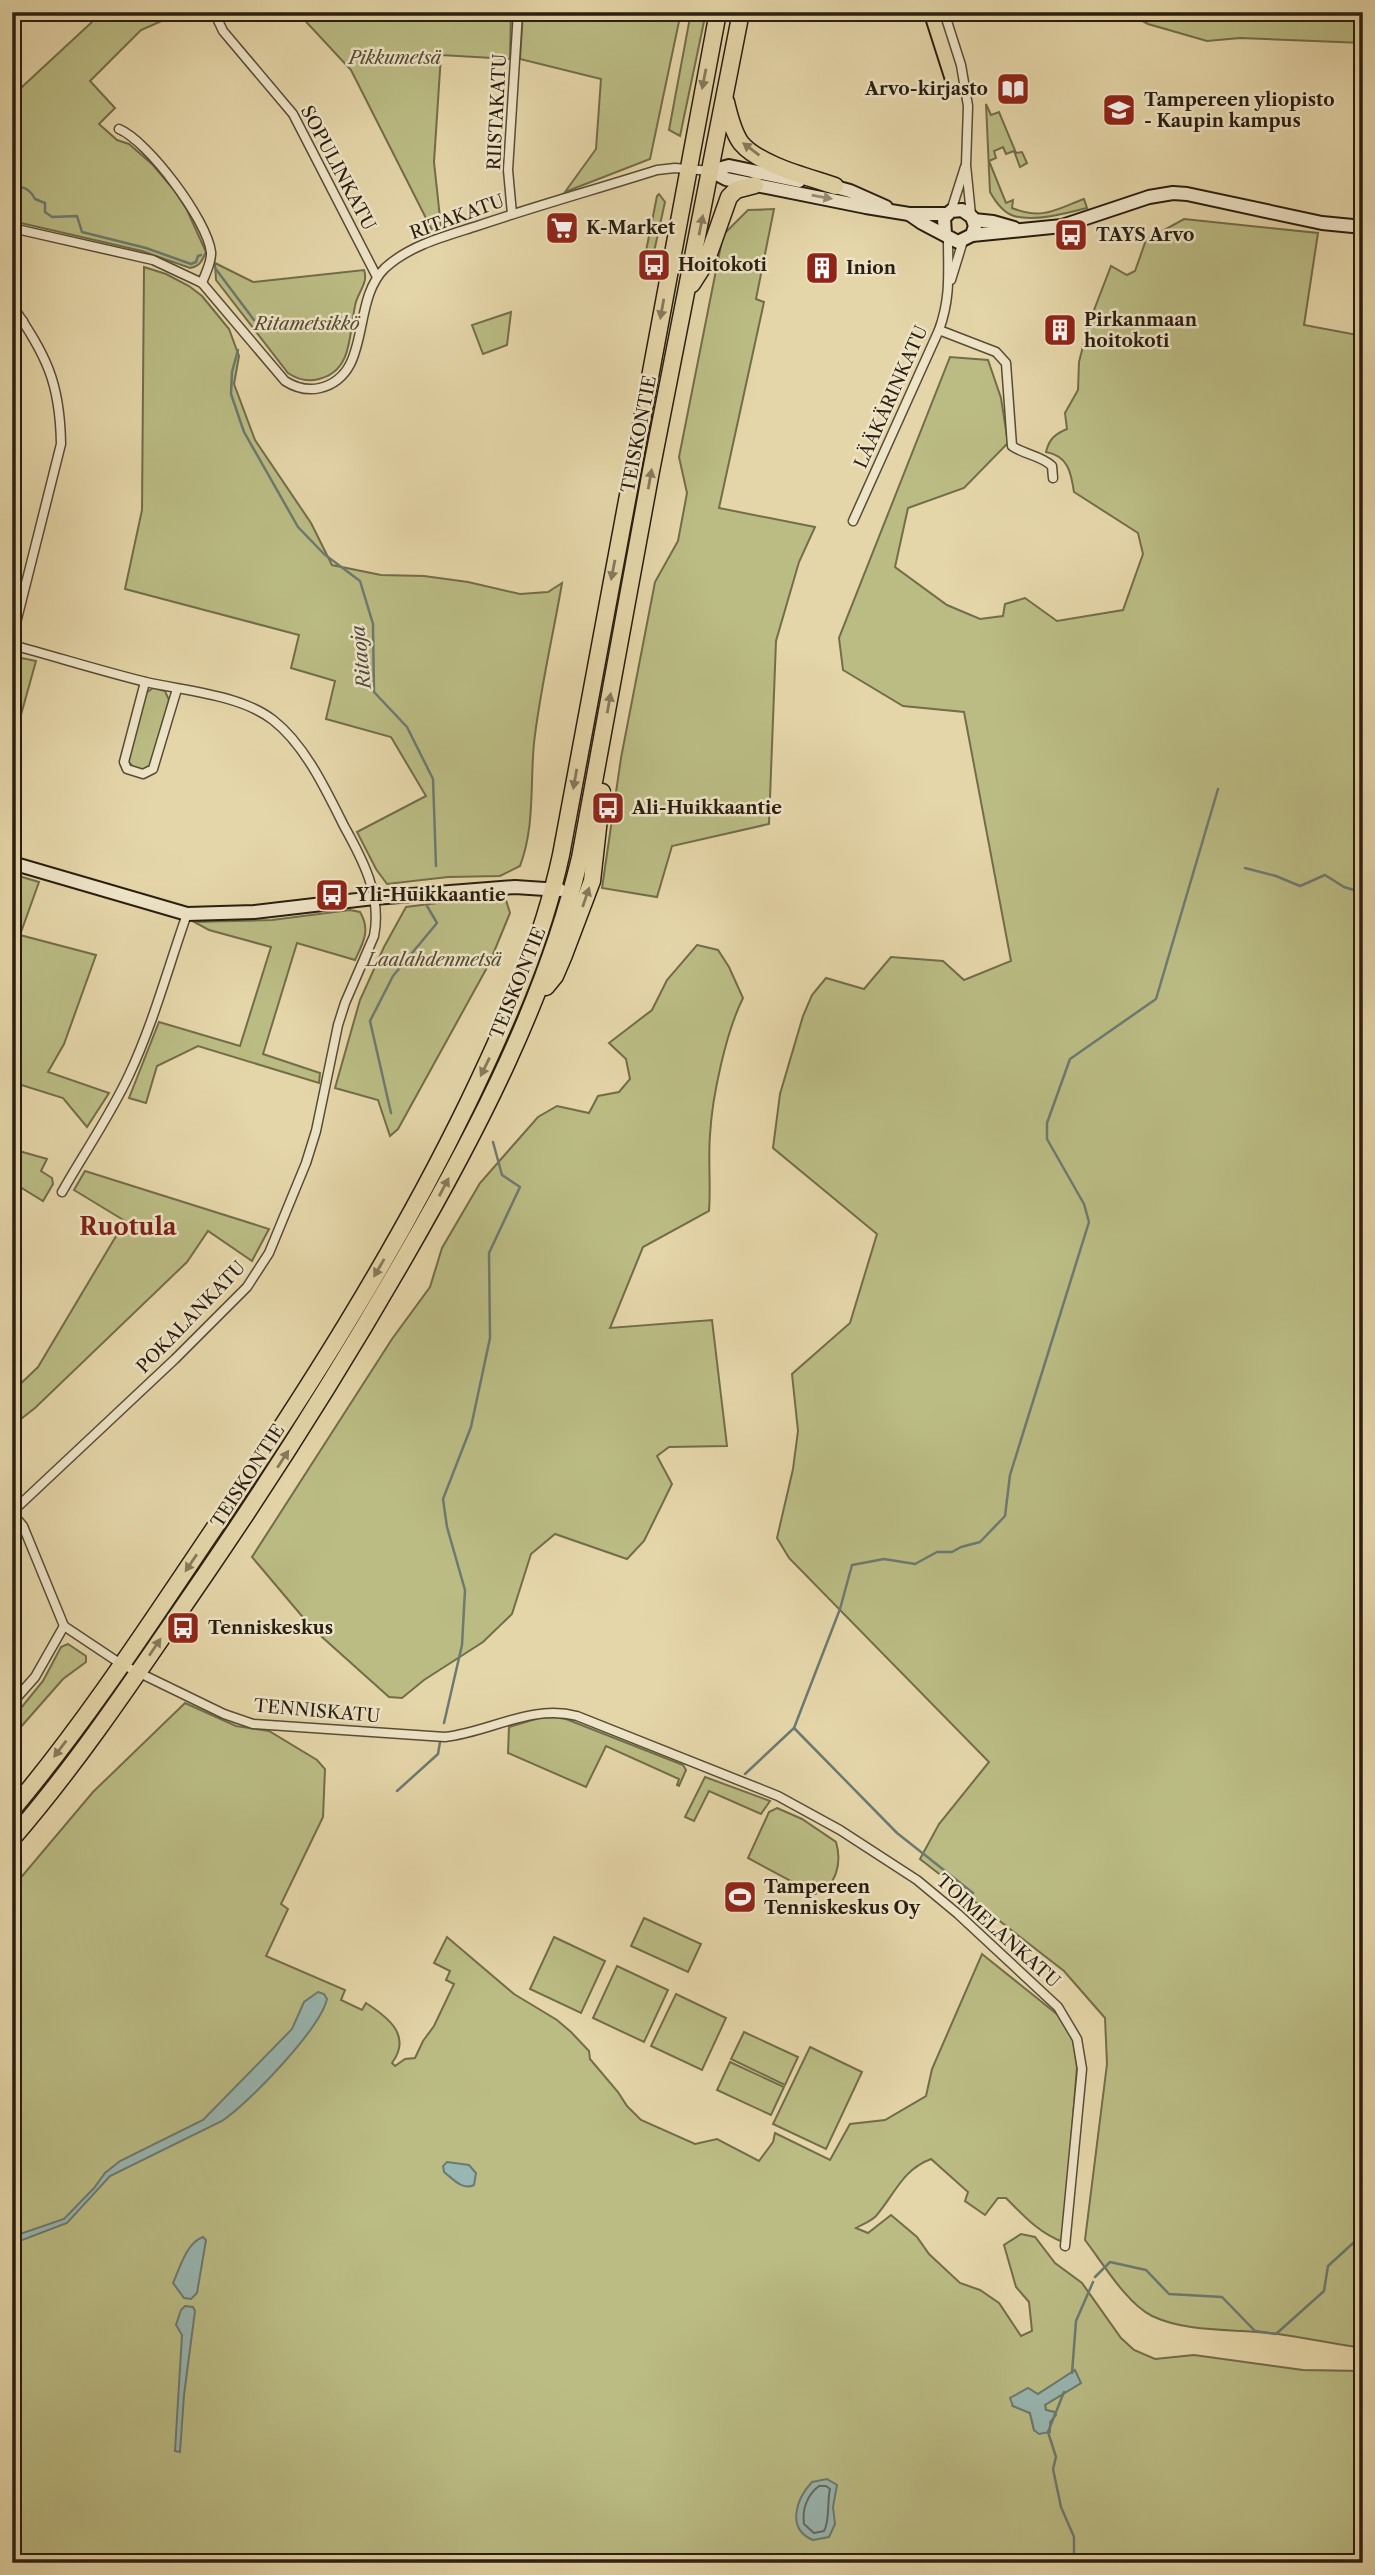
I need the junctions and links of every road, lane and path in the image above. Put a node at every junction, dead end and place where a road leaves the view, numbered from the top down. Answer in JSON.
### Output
{"nodes":[{"id":1,"x":214,"y":12,"type":"edge"},
{"id":2,"x":518,"y":12,"type":"edge"},
{"id":3,"x":718,"y":12,"type":"edge"},
{"id":4,"x":741,"y":12,"type":"edge"},
{"id":5,"x":944,"y":12,"type":"edge"},
{"id":6,"x":725,"y":96,"type":"junction"},
{"id":7,"x":119,"y":129,"type":"dead end"},
{"id":8,"x":966,"y":165,"type":"junction"},
{"id":9,"x":687,"y":169,"type":"junction"},
{"id":10,"x":711,"y":171,"type":"junction"},
{"id":11,"x":755,"y":186,"type":"junction"},
{"id":12,"x":835,"y":186,"type":"junction"},
{"id":13,"x":892,"y":210,"type":"junction"},
{"id":14,"x":949,"y":213,"type":"junction"},
{"id":15,"x":512,"y":214,"type":"junction"},
{"id":16,"x":909,"y":214,"type":"junction"},
{"id":17,"x":972,"y":218,"type":"junction"},
{"id":18,"x":1363,"y":227,"type":"edge"},
{"id":19,"x":12,"y":228,"type":"edge"},
{"id":20,"x":1017,"y":229,"type":"junction"},
{"id":21,"x":947,"y":236,"type":"junction"},
{"id":22,"x":967,"y":238,"type":"junction"},
{"id":23,"x":377,"y":277,"type":"junction"},
{"id":24,"x":202,"y":283,"type":"junction"},
{"id":25,"x":950,"y":283,"type":"junction"},
{"id":26,"x":687,"y":292,"type":"junction"},
{"id":27,"x":12,"y":305,"type":"edge"},
{"id":28,"x":23,"y":321,"type":"junction"},
{"id":29,"x":12,"y":328,"type":"edge"},
{"id":30,"x":939,"y":330,"type":"junction"},
{"id":31,"x":1053,"y":478,"type":"dead end"},
{"id":32,"x":853,"y":521,"type":"dead end"},
{"id":33,"x":12,"y":639,"type":"edge"},
{"id":34,"x":12,"y":645,"type":"edge"},
{"id":35,"x":145,"y":682,"type":"junction"},
{"id":36,"x":177,"y":689,"type":"junction"},
{"id":37,"x":597,"y":770,"type":"junction"},
{"id":38,"x":12,"y":863,"type":"edge"},
{"id":39,"x":553,"y":889,"type":"junction"},
{"id":40,"x":572,"y":892,"type":"junction"},
{"id":41,"x":374,"y":898,"type":"junction"},
{"id":42,"x":187,"y":914,"type":"junction"},
{"id":43,"x":534,"y":1001,"type":"junction"},
{"id":44,"x":62,"y":1192,"type":"dead end"},
{"id":45,"x":12,"y":1512,"type":"edge"},
{"id":46,"x":64,"y":1626,"type":"junction"},
{"id":47,"x":121,"y":1664,"type":"junction"},
{"id":48,"x":138,"y":1672,"type":"junction"},
{"id":49,"x":12,"y":1703,"type":"edge"},
{"id":50,"x":462,"y":1735,"type":"joint"},
{"id":51,"x":12,"y":1810,"type":"edge"},
{"id":52,"x":12,"y":1839,"type":"edge"},
{"id":53,"x":1065,"y":2246,"type":"dead end"}],
"edges":[{"from":1,"to":23,"type":"street","name":"SOPULINKATU"},
{"from":2,"to":15,"type":"street","name":"RIISTAKATU"},
{"from":3,"to":9,"type":"highway","name":"TEISKONTIE","one_way":true},
{"from":4,"to":6,"type":"highway","name":"TEISKONTIE"},
{"from":5,"to":8,"type":"street"},
{"from":6,"to":10,"type":"highway","name":"TEISKONTIE"},
{"from":12,"to":6,"type":"highway","one_way":true},
{"from":7,"to":24,"type":"street"},
{"from":8,"to":14,"type":"street"},
{"from":8,"to":17,"type":"street"},
{"from":9,"to":10,"type":"street","name":"RITAKATU"},
{"from":9,"to":15,"type":"street","name":"RITAKATU"},
{"from":9,"to":39,"type":"highway","name":"TEISKONTIE","one_way":true},
{"from":10,"to":11,"type":"street"},
{"from":10,"to":12,"type":"street"},
{"from":26,"to":10,"type":"highway","name":"TEISKONTIE","one_way":true},
{"from":11,"to":13,"type":"street","one_way":true},
{"from":11,"to":26,"type":"highway"},
{"from":12,"to":13,"type":"street"},
{"from":13,"to":16,"type":"street"},
{"from":14,"to":16,"type":"street"},
{"from":14,"to":17,"type":"street"},
{"from":14,"to":21,"type":"street"},
{"from":15,"to":23,"type":"street","name":"RITAKATU"},
{"from":16,"to":21,"type":"street"},
{"from":17,"to":20,"type":"street"},
{"from":17,"to":22,"type":"street"},
{"from":18,"to":20,"type":"street"},
{"from":19,"to":24,"type":"street","name":"RITAKATU"},
{"from":20,"to":22,"type":"street"},
{"from":21,"to":22,"type":"street"},
{"from":21,"to":25,"type":"street","name":"LÄÄKÄRINKATU"},
{"from":22,"to":25,"type":"street","name":"LÄÄKÄRINKATU"},
{"from":23,"to":24,"type":"street","name":"RITAKATU"},
{"from":25,"to":30,"type":"street","name":"LÄÄKÄRINKATU"},
{"from":37,"to":26,"type":"highway","name":"TEISKONTIE","one_way":true},
{"from":27,"to":28,"type":"street"},
{"from":28,"to":29,"type":"street"},
{"from":28,"to":33,"type":"street"},
{"from":30,"to":31,"type":"street"},
{"from":30,"to":32,"type":"street","name":"LÄÄKÄRINKATU"},
{"from":34,"to":35,"type":"street"},
{"from":35,"to":36,"type":"street"},
{"from":35,"to":36,"type":"street"},
{"from":36,"to":41,"type":"street"},
{"from":37,"to":40,"type":"highway","name":"TEISKONTIE"},
{"from":43,"to":37,"type":"highway","one_way":true},
{"from":38,"to":42,"type":"street"},
{"from":39,"to":40,"type":"street"},
{"from":39,"to":41,"type":"street"},
{"from":39,"to":47,"type":"highway","name":"TEISKONTIE","one_way":true},
{"from":40,"to":43,"type":"highway","name":"TEISKONTIE"},
{"from":41,"to":42,"type":"street"},
{"from":41,"to":45,"type":"street","name":"POKALANKATU"},
{"from":42,"to":44,"type":"street"},
{"from":48,"to":43,"type":"highway","name":"TEISKONTIE","one_way":true},
{"from":45,"to":46,"type":"street"},
{"from":46,"to":47,"type":"street"},
{"from":46,"to":49,"type":"street"},
{"from":47,"to":48,"type":"street"},
{"from":47,"to":51,"type":"highway","name":"TEISKONTIE","one_way":true},
{"from":48,"to":50,"type":"street","name":"TENNISKATU"},
{"from":48,"to":52,"type":"highway","name":"TEISKONTIE"},
{"from":50,"to":53,"type":"street","name":"TOIMELANKATU"}]}
